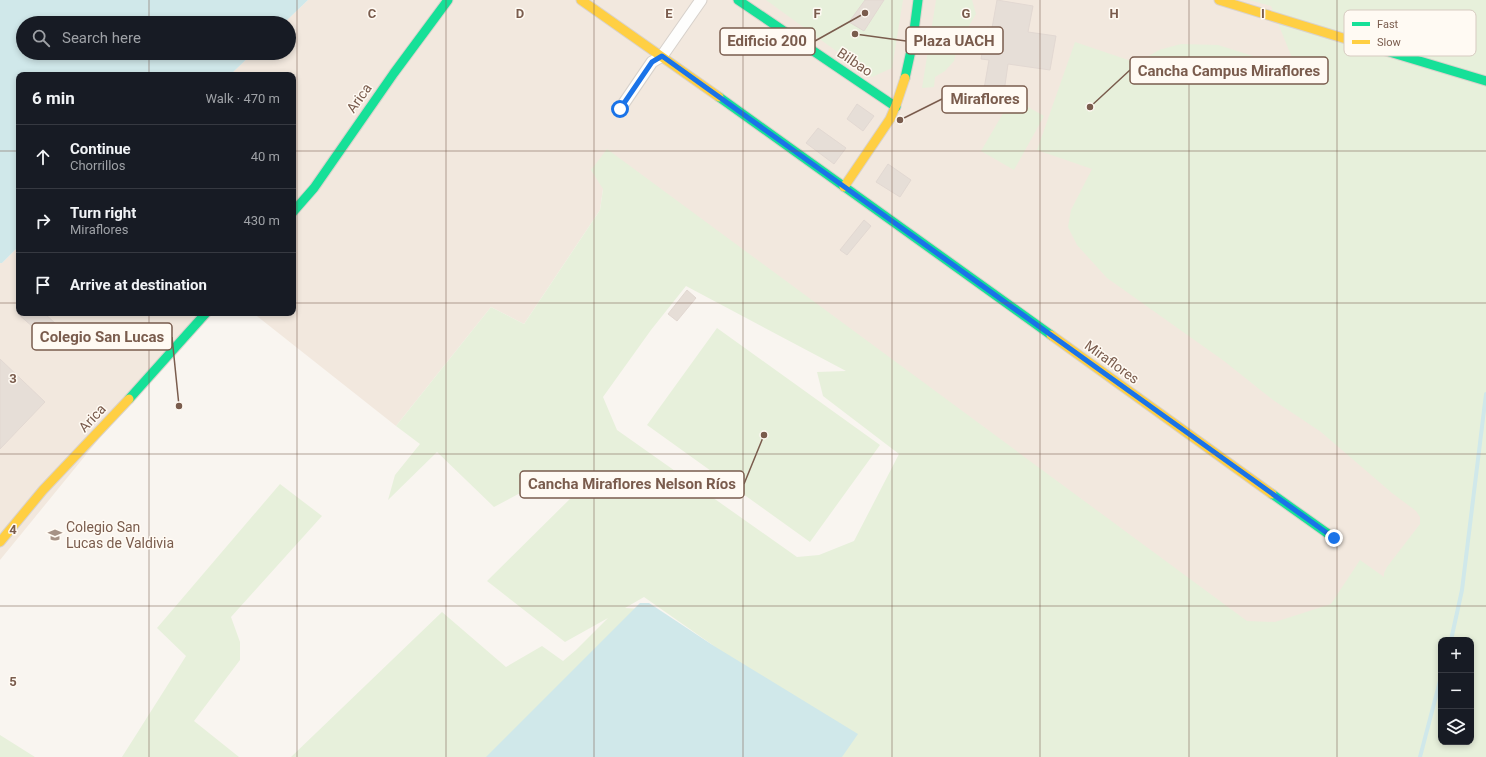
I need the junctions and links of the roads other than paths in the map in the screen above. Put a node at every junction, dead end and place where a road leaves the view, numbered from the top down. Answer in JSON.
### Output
{"nodes":[{"id":1,"x":448,"y":0,"type":"edge"},
{"id":2,"x":581,"y":0,"type":"edge"},
{"id":3,"x":701,"y":0,"type":"edge"},
{"id":4,"x":738,"y":0,"type":"edge"},
{"id":5,"x":918,"y":0,"type":"edge"},
{"id":6,"x":1219,"y":0,"type":"edge"},
{"id":7,"x":1344,"y":38,"type":"edge"},
{"id":8,"x":662,"y":56,"type":"junction"},
{"id":9,"x":1404,"y":56,"type":"edge"},
{"id":10,"x":1486,"y":81,"type":"edge"},
{"id":11,"x":896,"y":107,"type":"junction"},
{"id":12,"x":620,"y":109,"type":"dead end"},
{"id":13,"x":844,"y":187,"type":"junction"},
{"id":14,"x":296,"y":209,"type":"edge"},
{"id":15,"x":203,"y":316,"type":"edge"},
{"id":16,"x":1334,"y":538,"type":"dead end"},
{"id":17,"x":0,"y":542,"type":"edge"}],
"edges":[{"from":1,"to":14,"type":"main road","name":"Arica"},
{"from":2,"to":8,"type":"main road","name":"Miraflores"},
{"from":3,"to":8,"type":"street"},
{"from":4,"to":11,"type":"main road","name":"Bilbao"},
{"from":5,"to":11,"type":"main road"},
{"from":6,"to":7,"type":"main road"},
{"from":8,"to":12,"type":"street"},
{"from":8,"to":13,"type":"main road","name":"Miraflores"},
{"from":9,"to":10,"type":"main road"},
{"from":11,"to":13,"type":"main road"},
{"from":13,"to":16,"type":"main road","name":"Miraflores"},
{"from":15,"to":17,"type":"main road","name":"Arica"}]}
